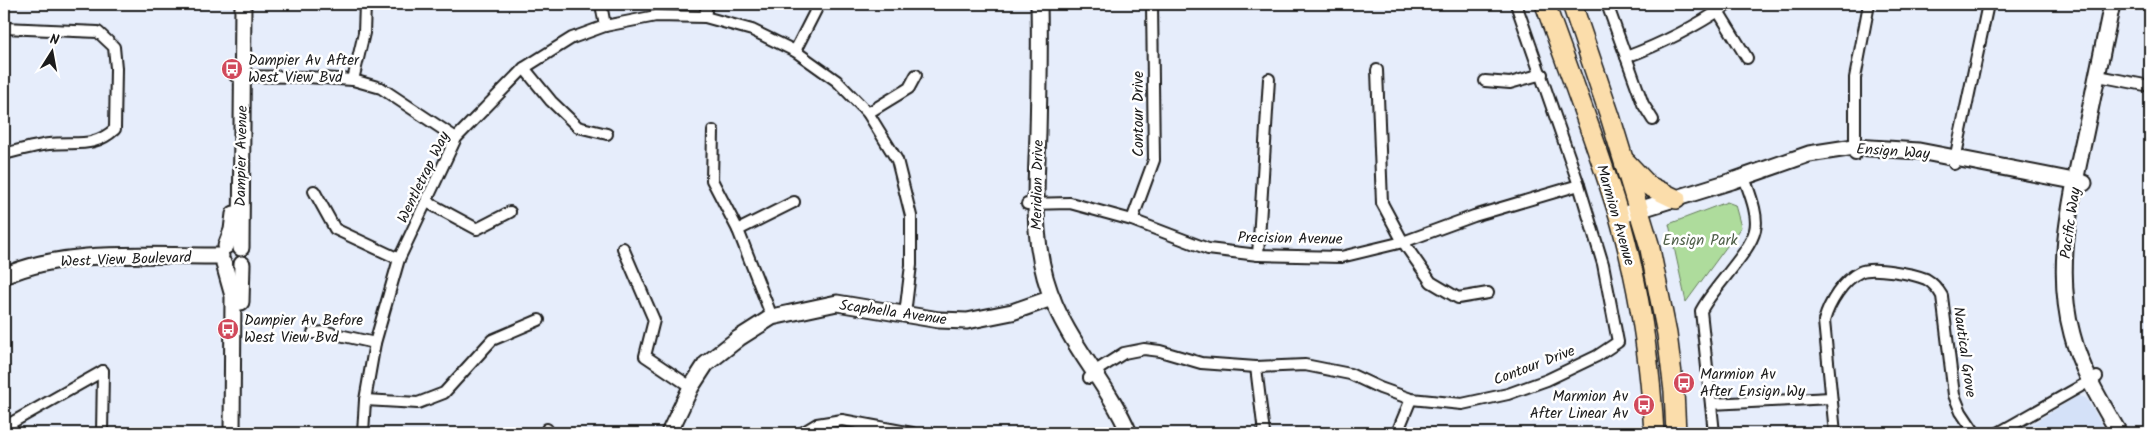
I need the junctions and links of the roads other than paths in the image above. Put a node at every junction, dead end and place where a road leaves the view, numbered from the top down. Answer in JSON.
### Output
{"nodes":[{"id":1,"x":236,"y":4,"type":"edge"},
{"id":2,"x":243,"y":4,"type":"edge"},
{"id":3,"x":365,"y":4,"type":"edge"},
{"id":4,"x":601,"y":4,"type":"edge"},
{"id":5,"x":707,"y":4,"type":"edge"},
{"id":6,"x":819,"y":4,"type":"edge"},
{"id":7,"x":1031,"y":4,"type":"edge"},
{"id":8,"x":1039,"y":4,"type":"edge"},
{"id":9,"x":1152,"y":4,"type":"edge"},
{"id":10,"x":1516,"y":4,"type":"edge"},
{"id":11,"x":1545,"y":4,"type":"edge"},
{"id":12,"x":1572,"y":4,"type":"edge"},
{"id":13,"x":1607,"y":4,"type":"edge"},
{"id":14,"x":1729,"y":4,"type":"edge"},
{"id":15,"x":1869,"y":4,"type":"edge"},
{"id":16,"x":1988,"y":4,"type":"edge"},
{"id":17,"x":2112,"y":4,"type":"edge"},
{"id":18,"x":2120,"y":4,"type":"edge"},
{"id":19,"x":1718,"y":11,"type":"junction"},
{"id":20,"x":705,"y":16,"type":"junction"},
{"id":21,"x":605,"y":26,"type":"junction"},
{"id":22,"x":4,"y":28,"type":"edge"},
{"id":23,"x":795,"y":51,"type":"junction"},
{"id":24,"x":1626,"y":57,"type":"junction"},
{"id":25,"x":1747,"y":58,"type":"dead end"},
{"id":26,"x":524,"y":68,"type":"junction"},
{"id":27,"x":1377,"y":70,"type":"dead end"},
{"id":28,"x":1542,"y":74,"type":"junction"},
{"id":29,"x":916,"y":75,"type":"dead end"},
{"id":30,"x":238,"y":76,"type":"junction"},
{"id":31,"x":2102,"y":77,"type":"junction"},
{"id":32,"x":1269,"y":79,"type":"dead end"},
{"id":33,"x":353,"y":80,"type":"junction"},
{"id":34,"x":1485,"y":81,"type":"dead end"},
{"id":35,"x":2150,"y":86,"type":"edge"},
{"id":36,"x":868,"y":113,"type":"junction"},
{"id":37,"x":1653,"y":120,"type":"dead end"},
{"id":38,"x":713,"y":131,"type":"dead end"},
{"id":39,"x":607,"y":134,"type":"dead end"},
{"id":40,"x":456,"y":138,"type":"junction"},
{"id":41,"x":1855,"y":151,"type":"junction"},
{"id":42,"x":4,"y":154,"type":"edge"},
{"id":43,"x":1623,"y":159,"type":"junction"},
{"id":44,"x":1955,"y":162,"type":"junction"},
{"id":45,"x":1745,"y":181,"type":"junction"},
{"id":46,"x":1579,"y":185,"type":"junction"},
{"id":47,"x":2079,"y":187,"type":"junction"},
{"id":48,"x":314,"y":190,"type":"dead end"},
{"id":49,"x":1676,"y":199,"type":"junction"},
{"id":50,"x":427,"y":202,"type":"junction"},
{"id":51,"x":794,"y":202,"type":"dead end"},
{"id":52,"x":1031,"y":204,"type":"junction"},
{"id":53,"x":510,"y":212,"type":"dead end"},
{"id":54,"x":1641,"y":216,"type":"junction"},
{"id":55,"x":1132,"y":220,"type":"junction"},
{"id":56,"x":1620,"y":221,"type":"junction"},
{"id":57,"x":738,"y":230,"type":"junction"},
{"id":58,"x":1403,"y":242,"type":"junction"},
{"id":59,"x":623,"y":248,"type":"dead end"},
{"id":60,"x":228,"y":253,"type":"junction"},
{"id":61,"x":1258,"y":255,"type":"junction"},
{"id":62,"x":399,"y":259,"type":"junction"},
{"id":63,"x":4,"y":276,"type":"edge"},
{"id":64,"x":1488,"y":293,"type":"dead end"},
{"id":65,"x":1048,"y":299,"type":"junction"},
{"id":66,"x":905,"y":314,"type":"junction"},
{"id":67,"x":772,"y":317,"type":"junction"},
{"id":68,"x":539,"y":320,"type":"dead end"},
{"id":69,"x":314,"y":333,"type":"dead end"},
{"id":70,"x":375,"y":343,"type":"junction"},
{"id":71,"x":1256,"y":367,"type":"junction"},
{"id":72,"x":1091,"y":375,"type":"junction"},
{"id":73,"x":2094,"y":379,"type":"junction"},
{"id":74,"x":690,"y":387,"type":"junction"},
{"id":75,"x":1831,"y":398,"type":"junction"},
{"id":76,"x":1411,"y":399,"type":"junction"},
{"id":77,"x":365,"y":400,"type":"junction"},
{"id":78,"x":1711,"y":404,"type":"junction"},
{"id":79,"x":4,"y":427,"type":"edge"},
{"id":80,"x":102,"y":433,"type":"edge"},
{"id":81,"x":232,"y":433,"type":"edge"},
{"id":82,"x":239,"y":433,"type":"edge"},
{"id":83,"x":363,"y":433,"type":"edge"},
{"id":84,"x":669,"y":433,"type":"edge"},
{"id":85,"x":802,"y":433,"type":"edge"},
{"id":86,"x":912,"y":433,"type":"edge"},
{"id":87,"x":1120,"y":433,"type":"edge"},
{"id":88,"x":1129,"y":433,"type":"edge"},
{"id":89,"x":1264,"y":433,"type":"edge"},
{"id":90,"x":1397,"y":433,"type":"edge"},
{"id":91,"x":1654,"y":433,"type":"edge"},
{"id":92,"x":1676,"y":433,"type":"edge"},
{"id":93,"x":1714,"y":433,"type":"edge"},
{"id":94,"x":1835,"y":433,"type":"edge"},
{"id":95,"x":1975,"y":433,"type":"edge"},
{"id":96,"x":1998,"y":433,"type":"edge"},
{"id":97,"x":2119,"y":433,"type":"edge"},
{"id":98,"x":2128,"y":433,"type":"edge"}],
"edges":[{"from":1,"to":30,"type":"street","name":"Dampier Avenue"},
{"from":2,"to":30,"type":"street","name":"Dampier Avenue"},
{"from":3,"to":33,"type":"street"},
{"from":4,"to":21,"type":"street"},
{"from":5,"to":20,"type":"street"},
{"from":6,"to":23,"type":"street"},
{"from":7,"to":52,"type":"street","name":"Meridian Drive"},
{"from":8,"to":52,"type":"street","name":"Meridian Drive"},
{"from":9,"to":55,"type":"street","name":"Contour Drive"},
{"from":10,"to":28,"type":"street","name":"Contour Drive"},
{"from":11,"to":56,"type":"highway","name":"Marmion Avenue"},
{"from":12,"to":43,"type":"highway","name":"Marmion Avenue"},
{"from":13,"to":24,"type":"street"},
{"from":14,"to":19,"type":"street"},
{"from":15,"to":41,"type":"street"},
{"from":16,"to":44,"type":"street"},
{"from":17,"to":31,"type":"street","name":"Pacific Way"},
{"from":18,"to":31,"type":"street","name":"Pacific Way"},
{"from":19,"to":24,"type":"street"},
{"from":19,"to":25,"type":"street"},
{"from":20,"to":21,"type":"street","name":"Wentletrap Way"},
{"from":20,"to":23,"type":"street","name":"Wentletrap Way"},
{"from":21,"to":26,"type":"street","name":"Wentletrap Way"},
{"from":22,"to":42,"type":"street"},
{"from":23,"to":36,"type":"street","name":"Wentletrap Way"},
{"from":24,"to":37,"type":"street"},
{"from":26,"to":39,"type":"street"},
{"from":26,"to":40,"type":"street","name":"Wentletrap Way"},
{"from":27,"to":58,"type":"street"},
{"from":28,"to":34,"type":"street"},
{"from":28,"to":46,"type":"street","name":"Contour Drive"},
{"from":29,"to":36,"type":"street"},
{"from":30,"to":33,"type":"street"},
{"from":30,"to":60,"type":"street","name":"Dampier Avenue"},
{"from":31,"to":35,"type":"street"},
{"from":31,"to":47,"type":"street","name":"Pacific Way"},
{"from":32,"to":61,"type":"street"},
{"from":33,"to":40,"type":"street"},
{"from":36,"to":66,"type":"street","name":"Wentletrap Way"},
{"from":38,"to":57,"type":"street"},
{"from":40,"to":50,"type":"street","name":"Wentletrap Way"},
{"from":41,"to":44,"type":"street","name":"Ensign Way"},
{"from":41,"to":45,"type":"street","name":"Ensign Way"},
{"from":43,"to":49,"type":"highway"},
{"from":43,"to":54,"type":"highway","name":"Marmion Avenue"},
{"from":44,"to":47,"type":"street","name":"Ensign Way"},
{"from":45,"to":49,"type":"street","name":"Ensign Way"},
{"from":45,"to":54,"type":"street","name":"Ensign Way"},
{"from":45,"to":78,"type":"street"},
{"from":46,"to":58,"type":"street","name":"Precision Avenue"},
{"from":46,"to":76,"type":"street","name":"Contour Drive"},
{"from":47,"to":73,"type":"street","name":"Pacific Way"},
{"from":48,"to":62,"type":"street"},
{"from":49,"to":54,"type":"street","name":"Ensign Way"},
{"from":50,"to":53,"type":"street"},
{"from":50,"to":62,"type":"street","name":"Wentletrap Way"},
{"from":51,"to":57,"type":"street"},
{"from":52,"to":55,"type":"street","name":"Precision Avenue"},
{"from":52,"to":65,"type":"street","name":"Meridian Drive"},
{"from":54,"to":56,"type":"street","name":"Ensign Way"},
{"from":54,"to":92,"type":"highway","name":"Marmion Avenue"},
{"from":55,"to":61,"type":"street","name":"Precision Avenue"},
{"from":56,"to":91,"type":"highway","name":"Marmion Avenue"},
{"from":57,"to":67,"type":"street"},
{"from":58,"to":61,"type":"street","name":"Precision Avenue"},
{"from":58,"to":64,"type":"street"},
{"from":59,"to":74,"type":"street"},
{"from":60,"to":63,"type":"street","name":"West View Boulevard"},
{"from":60,"to":81,"type":"street"},
{"from":60,"to":82,"type":"street"},
{"from":62,"to":70,"type":"street","name":"Wentletrap Way"},
{"from":65,"to":66,"type":"street","name":"Scaphella Avenue"},
{"from":65,"to":72,"type":"street","name":"Meridian Drive"},
{"from":66,"to":67,"type":"street","name":"Scaphella Avenue"},
{"from":67,"to":74,"type":"street","name":"Scaphella Avenue"},
{"from":68,"to":77,"type":"street"},
{"from":69,"to":70,"type":"street"},
{"from":70,"to":77,"type":"street","name":"Wentletrap Way"},
{"from":71,"to":72,"type":"street","name":"Contour Drive"},
{"from":71,"to":76,"type":"street","name":"Contour Drive"},
{"from":71,"to":89,"type":"street"},
{"from":72,"to":87,"type":"street","name":"Meridian Drive"},
{"from":72,"to":88,"type":"street","name":"Meridian Drive"},
{"from":73,"to":96,"type":"street"},
{"from":73,"to":97,"type":"street","name":"Pacific Way"},
{"from":73,"to":98,"type":"street","name":"Pacific Way"},
{"from":74,"to":84,"type":"street","name":"Scaphella Avenue"},
{"from":75,"to":78,"type":"street"},
{"from":75,"to":94,"type":"street","name":"Nautical Grove"},
{"from":75,"to":95,"type":"street","name":"Nautical Grove"},
{"from":76,"to":90,"type":"street"},
{"from":77,"to":83,"type":"street","name":"Wentletrap Way"},
{"from":78,"to":93,"type":"street"},
{"from":79,"to":80,"type":"street"},
{"from":85,"to":86,"type":"street"}]}
